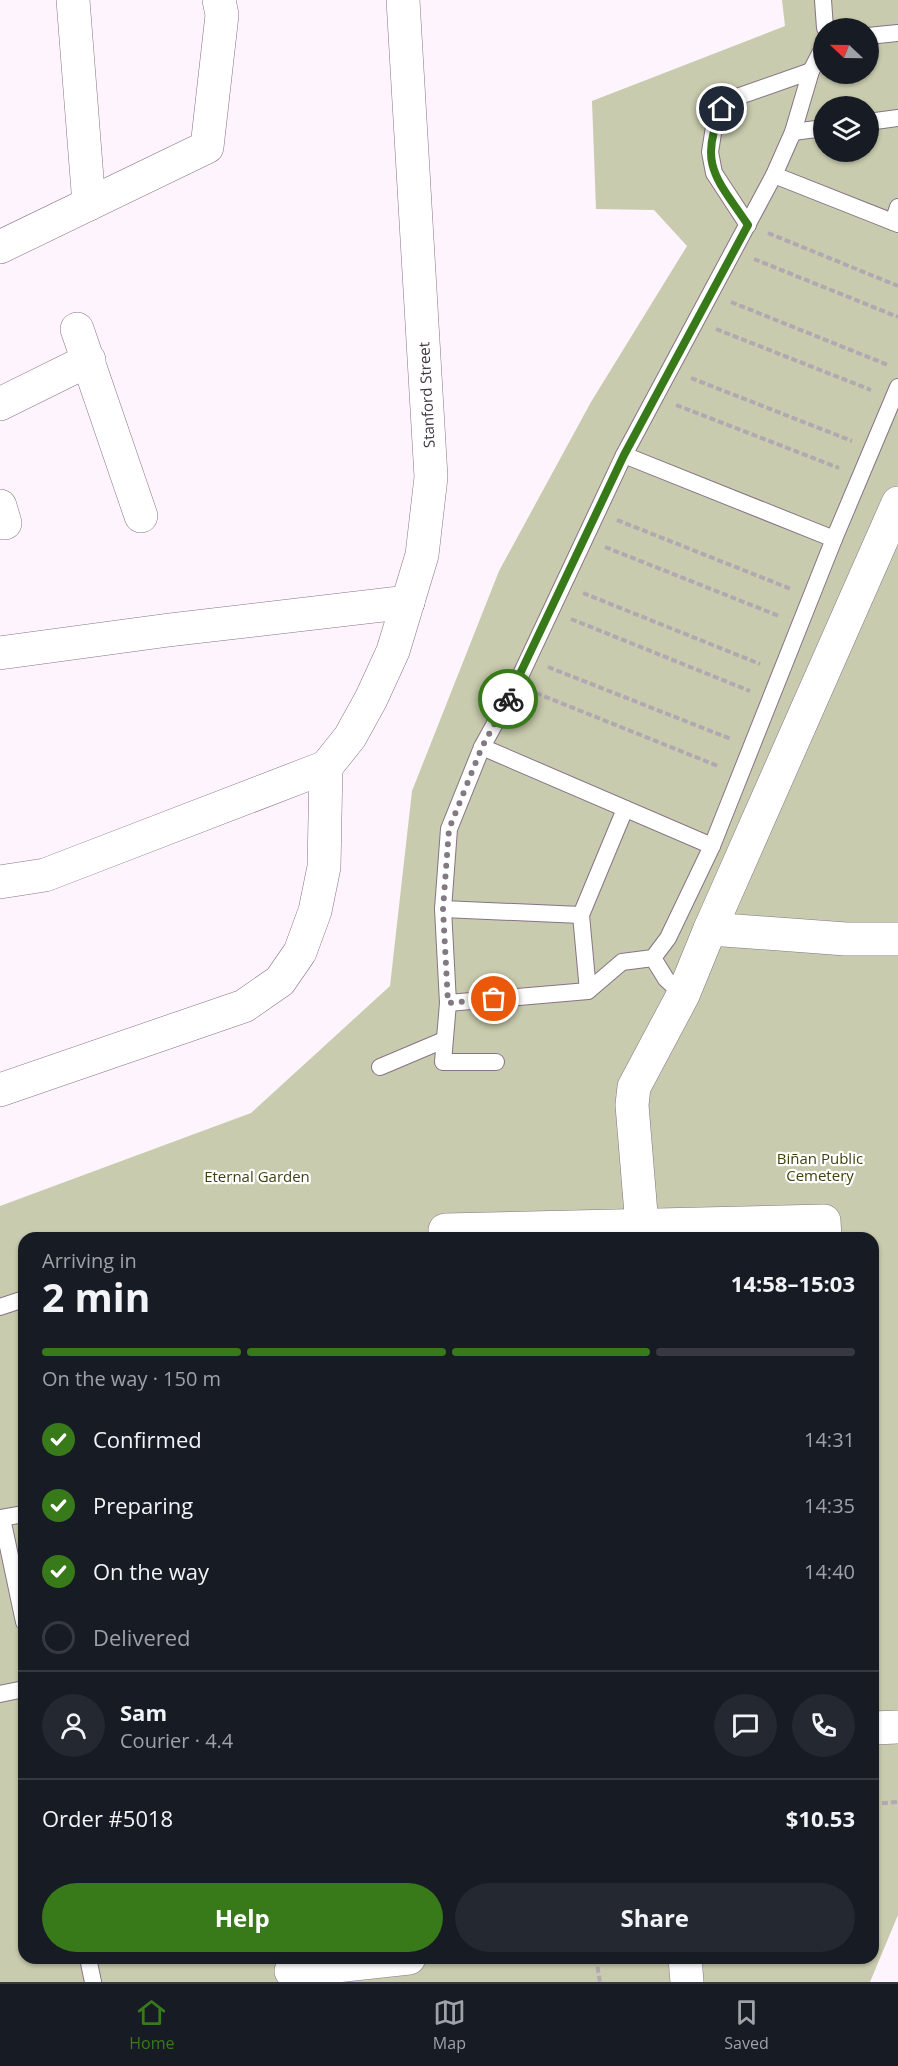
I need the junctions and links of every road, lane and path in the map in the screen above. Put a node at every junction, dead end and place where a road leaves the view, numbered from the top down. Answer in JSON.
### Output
{"nodes":[{"id":1,"x":74,"y":0,"type":"edge"},
{"id":2,"x":219,"y":0,"type":"edge"},
{"id":3,"x":403,"y":0,"type":"edge"},
{"id":4,"x":823,"y":0,"type":"edge"},
{"id":5,"x":824,"y":18,"type":"edge"},
{"id":6,"x":898,"y":33,"type":"edge"},
{"id":7,"x":879,"y":35,"type":"edge"},
{"id":8,"x":813,"y":66,"type":"edge"},
{"id":9,"x":810,"y":71,"type":"junction"},
{"id":10,"x":898,"y":118,"type":"edge"},
{"id":11,"x":879,"y":121,"type":"edge"},
{"id":12,"x":813,"y":129,"type":"edge"},
{"id":13,"x":793,"y":132,"type":"junction"},
{"id":14,"x":774,"y":175,"type":"junction"},
{"id":15,"x":89,"y":204,"type":"junction"},
{"id":16,"x":896,"y":218,"type":"edge"},
{"id":17,"x":748,"y":225,"type":"junction"},
{"id":18,"x":0,"y":247,"type":"edge"},
{"id":19,"x":734,"y":251,"type":"junction"},
{"id":20,"x":898,"y":286,"type":"edge"},
{"id":21,"x":711,"y":294,"type":"junction"},
{"id":22,"x":898,"y":317,"type":"edge"},
{"id":23,"x":696,"y":321,"type":"junction"},
{"id":24,"x":77,"y":328,"type":"dead end"},
{"id":25,"x":89,"y":360,"type":"junction"},
{"id":26,"x":898,"y":369,"type":"edge"},
{"id":27,"x":670,"y":370,"type":"junction"},
{"id":28,"x":896,"y":393,"type":"edge"},
{"id":29,"x":655,"y":397,"type":"junction"},
{"id":30,"x":0,"y":404,"type":"edge"},
{"id":31,"x":872,"y":448,"type":"junction"},
{"id":32,"x":624,"y":455,"type":"junction"},
{"id":33,"x":860,"y":476,"type":"junction"},
{"id":34,"x":898,"y":503,"type":"edge"},
{"id":35,"x":597,"y":512,"type":"junction"},
{"id":36,"x":141,"y":516,"type":"dead end"},
{"id":37,"x":585,"y":538,"type":"junction"},
{"id":38,"x":834,"y":539,"type":"junction"},
{"id":39,"x":563,"y":585,"type":"junction"},
{"id":40,"x":811,"y":597,"type":"junction"},
{"id":41,"x":408,"y":602,"type":"junction"},
{"id":42,"x":551,"y":611,"type":"junction"},
{"id":43,"x":800,"y":625,"type":"junction"},
{"id":44,"x":0,"y":653,"type":"edge"},
{"id":45,"x":528,"y":659,"type":"junction"},
{"id":46,"x":781,"y":673,"type":"junction"},
{"id":47,"x":516,"y":685,"type":"junction"},
{"id":48,"x":770,"y":699,"type":"junction"},
{"id":49,"x":482,"y":747,"type":"junction"},
{"id":50,"x":752,"y":747,"type":"junction"},
{"id":51,"x":326,"y":767,"type":"junction"},
{"id":52,"x":740,"y":775,"type":"junction"},
{"id":53,"x":625,"y":809,"type":"junction"},
{"id":54,"x":712,"y":846,"type":"junction"},
{"id":55,"x":0,"y":882,"type":"edge"},
{"id":56,"x":443,"y":909,"type":"junction"},
{"id":57,"x":581,"y":915,"type":"junction"},
{"id":58,"x":710,"y":929,"type":"junction"},
{"id":59,"x":898,"y":939,"type":"edge"},
{"id":60,"x":653,"y":958,"type":"junction"},
{"id":61,"x":588,"y":991,"type":"junction"},
{"id":62,"x":683,"y":994,"type":"junction"},
{"id":63,"x":448,"y":1003,"type":"junction"},
{"id":64,"x":444,"y":1040,"type":"junction"},
{"id":65,"x":496,"y":1062,"type":"dead end"},
{"id":66,"x":380,"y":1067,"type":"dead end"},
{"id":67,"x":0,"y":1090,"type":"edge"},
{"id":68,"x":445,"y":1232,"type":"edge"},
{"id":69,"x":643,"y":1232,"type":"edge"},
{"id":70,"x":825,"y":1232,"type":"edge"},
{"id":71,"x":18,"y":1301,"type":"edge"},
{"id":72,"x":0,"y":1307,"type":"edge"},
{"id":73,"x":18,"y":1515,"type":"edge"},
{"id":74,"x":1,"y":1518,"type":"edge"},
{"id":75,"x":18,"y":1595,"type":"edge"},
{"id":76,"x":18,"y":1690,"type":"edge"},
{"id":77,"x":0,"y":1694,"type":"edge"},
{"id":78,"x":898,"y":1727,"type":"edge"},
{"id":79,"x":879,"y":1728,"type":"edge"},
{"id":80,"x":898,"y":1802,"type":"edge"},
{"id":81,"x":879,"y":1804,"type":"edge"},
{"id":82,"x":89,"y":1964,"type":"edge"},
{"id":83,"x":355,"y":1964,"type":"edge"},
{"id":84,"x":597,"y":1964,"type":"edge"},
{"id":85,"x":686,"y":1964,"type":"edge"},
{"id":86,"x":291,"y":1971,"type":"dead end"},
{"id":87,"x":93,"y":1982,"type":"edge"},
{"id":88,"x":600,"y":1982,"type":"edge"},
{"id":89,"x":687,"y":1982,"type":"edge"}],
"edges":[{"from":1,"to":15,"type":"street"},
{"from":2,"to":15,"type":"street"},
{"from":3,"to":41,"type":"street","name":"Stanford Street"},
{"from":4,"to":5,"type":"lane"},
{"from":6,"to":7,"type":"lane"},
{"from":8,"to":9,"type":"lane"},
{"from":9,"to":13,"type":"lane"},
{"from":9,"to":17,"type":"lane"},
{"from":10,"to":11,"type":"lane"},
{"from":12,"to":13,"type":"lane"},
{"from":13,"to":14,"type":"lane"},
{"from":14,"to":16,"type":"lane"},
{"from":14,"to":17,"type":"lane"},
{"from":15,"to":18,"type":"street"},
{"from":17,"to":19,"type":"lane"},
{"from":17,"to":20,"type":"path"},
{"from":19,"to":21,"type":"lane"},
{"from":19,"to":22,"type":"path"},
{"from":21,"to":23,"type":"lane"},
{"from":21,"to":26,"type":"path"},
{"from":23,"to":27,"type":"lane"},
{"from":23,"to":28,"type":"path"},
{"from":24,"to":25,"type":"street"},
{"from":25,"to":30,"type":"street"},
{"from":25,"to":36,"type":"street"},
{"from":27,"to":29,"type":"lane"},
{"from":27,"to":31,"type":"path"},
{"from":28,"to":31,"type":"lane"},
{"from":29,"to":32,"type":"lane"},
{"from":29,"to":33,"type":"path"},
{"from":31,"to":33,"type":"lane"},
{"from":32,"to":35,"type":"lane"},
{"from":32,"to":38,"type":"lane"},
{"from":33,"to":38,"type":"lane"},
{"from":34,"to":58,"type":"street"},
{"from":35,"to":37,"type":"lane"},
{"from":35,"to":40,"type":"path"},
{"from":37,"to":39,"type":"lane"},
{"from":37,"to":43,"type":"path"},
{"from":38,"to":40,"type":"lane"},
{"from":39,"to":42,"type":"lane"},
{"from":39,"to":46,"type":"path"},
{"from":40,"to":43,"type":"lane"},
{"from":41,"to":44,"type":"street"},
{"from":41,"to":51,"type":"street","name":"Stanford Street"},
{"from":42,"to":45,"type":"lane"},
{"from":42,"to":48,"type":"path"},
{"from":43,"to":46,"type":"lane"},
{"from":45,"to":47,"type":"lane"},
{"from":45,"to":50,"type":"path"},
{"from":46,"to":48,"type":"lane"},
{"from":47,"to":49,"type":"lane"},
{"from":47,"to":52,"type":"path"},
{"from":48,"to":50,"type":"lane"},
{"from":49,"to":53,"type":"lane"},
{"from":49,"to":56,"type":"lane"},
{"from":50,"to":52,"type":"lane"},
{"from":51,"to":55,"type":"street"},
{"from":51,"to":67,"type":"street"},
{"from":52,"to":54,"type":"lane"},
{"from":53,"to":54,"type":"lane"},
{"from":53,"to":57,"type":"lane"},
{"from":54,"to":60,"type":"lane"},
{"from":56,"to":57,"type":"lane"},
{"from":56,"to":63,"type":"lane"},
{"from":57,"to":61,"type":"lane"},
{"from":58,"to":59,"type":"street"},
{"from":58,"to":62,"type":"street"},
{"from":60,"to":61,"type":"lane"},
{"from":60,"to":62,"type":"lane"},
{"from":61,"to":63,"type":"lane"},
{"from":62,"to":69,"type":"street"},
{"from":63,"to":64,"type":"lane"},
{"from":64,"to":65,"type":"lane"},
{"from":64,"to":66,"type":"lane"},
{"from":68,"to":69,"type":"street"},
{"from":69,"to":70,"type":"street"},
{"from":71,"to":72,"type":"lane"},
{"from":73,"to":74,"type":"lane"},
{"from":74,"to":75,"type":"lane"},
{"from":76,"to":77,"type":"lane"},
{"from":78,"to":79,"type":"street"},
{"from":80,"to":81,"type":"path"},
{"from":82,"to":87,"type":"lane"},
{"from":83,"to":86,"type":"street"},
{"from":84,"to":88,"type":"path"},
{"from":85,"to":89,"type":"street"}]}
